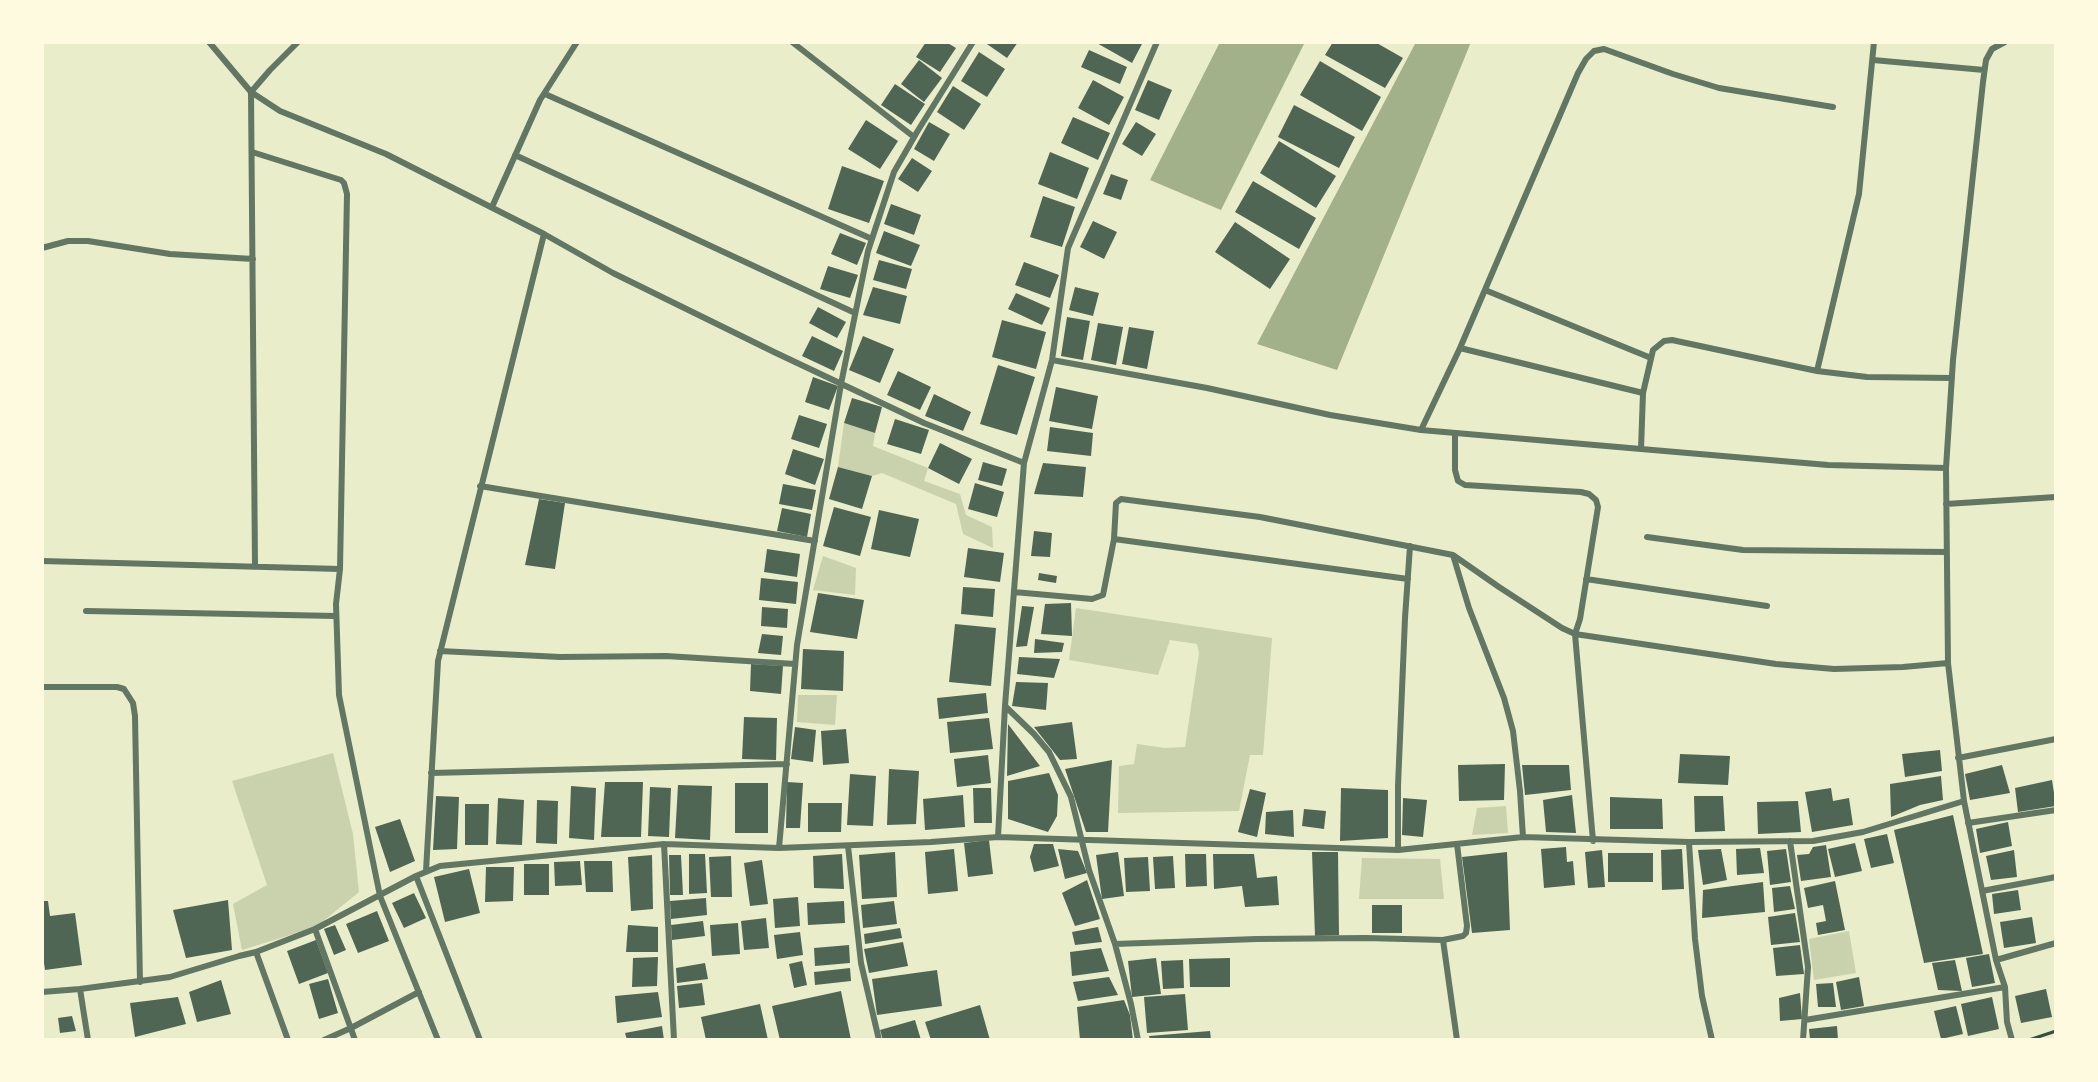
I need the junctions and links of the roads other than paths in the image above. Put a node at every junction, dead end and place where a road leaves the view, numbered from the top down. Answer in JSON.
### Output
{"nodes":[{"id":1,"x":209,"y":42,"type":"edge"},
{"id":2,"x":298,"y":42,"type":"edge"},
{"id":3,"x":577,"y":42,"type":"edge"},
{"id":4,"x":792,"y":42,"type":"edge"},
{"id":5,"x":974,"y":42,"type":"edge"},
{"id":6,"x":1157,"y":42,"type":"edge"},
{"id":7,"x":1875,"y":42,"type":"edge"},
{"id":8,"x":2004,"y":42,"type":"edge"},
{"id":9,"x":1873,"y":60,"type":"junction"},
{"id":10,"x":1984,"y":70,"type":"junction"},
{"id":11,"x":251,"y":92,"type":"junction"},
{"id":12,"x":545,"y":94,"type":"junction"},
{"id":13,"x":1833,"y":107,"type":"dead end"},
{"id":14,"x":914,"y":137,"type":"junction"},
{"id":15,"x":252,"y":152,"type":"junction"},
{"id":16,"x":515,"y":155,"type":"junction"},
{"id":17,"x":492,"y":207,"type":"junction"},
{"id":18,"x":544,"y":234,"type":"junction"},
{"id":19,"x":872,"y":239,"type":"junction"},
{"id":20,"x":42,"y":248,"type":"edge"},
{"id":21,"x":253,"y":260,"type":"junction"},
{"id":22,"x":1485,"y":290,"type":"junction"},
{"id":23,"x":855,"y":313,"type":"junction"},
{"id":24,"x":1460,"y":348,"type":"junction"},
{"id":25,"x":1651,"y":358,"type":"junction"},
{"id":26,"x":1052,"y":360,"type":"junction"},
{"id":27,"x":1817,"y":371,"type":"junction"},
{"id":28,"x":1952,"y":378,"type":"junction"},
{"id":29,"x":841,"y":384,"type":"junction"},
{"id":30,"x":1643,"y":393,"type":"junction"},
{"id":31,"x":1421,"y":430,"type":"junction"},
{"id":32,"x":1455,"y":433,"type":"junction"},
{"id":33,"x":1641,"y":449,"type":"junction"},
{"id":34,"x":1024,"y":463,"type":"junction"},
{"id":35,"x":1946,"y":468,"type":"junction"},
{"id":36,"x":480,"y":486,"type":"junction"},
{"id":37,"x":2056,"y":497,"type":"edge"},
{"id":38,"x":1946,"y":504,"type":"junction"},
{"id":39,"x":1647,"y":537,"type":"dead end"},
{"id":40,"x":1114,"y":538,"type":"junction"},
{"id":41,"x":815,"y":541,"type":"junction"},
{"id":42,"x":1410,"y":546,"type":"junction"},
{"id":43,"x":1946,"y":552,"type":"junction"},
{"id":44,"x":1454,"y":555,"type":"junction"},
{"id":45,"x":42,"y":561,"type":"edge"},
{"id":46,"x":255,"y":566,"type":"junction"},
{"id":47,"x":340,"y":569,"type":"junction"},
{"id":48,"x":1408,"y":579,"type":"junction"},
{"id":49,"x":1586,"y":579,"type":"junction"},
{"id":50,"x":1014,"y":592,"type":"junction"},
{"id":51,"x":1767,"y":606,"type":"dead end"},
{"id":52,"x":86,"y":611,"type":"dead end"},
{"id":53,"x":336,"y":616,"type":"junction"},
{"id":54,"x":1575,"y":634,"type":"junction"},
{"id":55,"x":440,"y":651,"type":"junction"},
{"id":56,"x":1948,"y":663,"type":"junction"},
{"id":57,"x":795,"y":664,"type":"junction"},
{"id":58,"x":42,"y":687,"type":"edge"},
{"id":59,"x":1005,"y":706,"type":"junction"},
{"id":60,"x":2056,"y":739,"type":"edge"},
{"id":61,"x":1958,"y":758,"type":"junction"},
{"id":62,"x":787,"y":764,"type":"junction"},
{"id":63,"x":431,"y":773,"type":"junction"},
{"id":64,"x":1964,"y":801,"type":"junction"},
{"id":65,"x":2056,"y":810,"type":"edge"},
{"id":66,"x":1968,"y":823,"type":"junction"},
{"id":67,"x":998,"y":837,"type":"junction"},
{"id":68,"x":1523,"y":837,"type":"junction"},
{"id":69,"x":1081,"y":840,"type":"junction"},
{"id":70,"x":1593,"y":841,"type":"junction"},
{"id":71,"x":1790,"y":841,"type":"junction"},
{"id":72,"x":1689,"y":842,"type":"junction"},
{"id":73,"x":664,"y":844,"type":"junction"},
{"id":74,"x":1457,"y":844,"type":"junction"},
{"id":75,"x":848,"y":846,"type":"junction"},
{"id":76,"x":779,"y":848,"type":"junction"},
{"id":77,"x":1398,"y":850,"type":"junction"},
{"id":78,"x":426,"y":871,"type":"junction"},
{"id":79,"x":416,"y":876,"type":"junction"},
{"id":80,"x":2056,"y":877,"type":"edge"},
{"id":81,"x":1982,"y":891,"type":"junction"},
{"id":82,"x":380,"y":896,"type":"junction"},
{"id":83,"x":315,"y":929,"type":"junction"},
{"id":84,"x":1443,"y":940,"type":"junction"},
{"id":85,"x":2056,"y":943,"type":"edge"},
{"id":86,"x":1115,"y":944,"type":"junction"},
{"id":87,"x":256,"y":952,"type":"junction"},
{"id":88,"x":1996,"y":960,"type":"junction"},
{"id":89,"x":140,"y":982,"type":"junction"},
{"id":90,"x":2005,"y":987,"type":"junction"},
{"id":91,"x":80,"y":989,"type":"junction"},
{"id":92,"x":42,"y":992,"type":"edge"},
{"id":93,"x":419,"y":992,"type":"junction"},
{"id":94,"x":1805,"y":1020,"type":"junction"},
{"id":95,"x":351,"y":1028,"type":"junction"},
{"id":96,"x":88,"y":1040,"type":"edge"},
{"id":97,"x":288,"y":1040,"type":"edge"},
{"id":98,"x":324,"y":1040,"type":"edge"},
{"id":99,"x":355,"y":1040,"type":"edge"},
{"id":100,"x":438,"y":1040,"type":"edge"},
{"id":101,"x":480,"y":1040,"type":"edge"},
{"id":102,"x":674,"y":1040,"type":"edge"},
{"id":103,"x":879,"y":1040,"type":"edge"},
{"id":104,"x":1138,"y":1040,"type":"edge"},
{"id":105,"x":1457,"y":1040,"type":"edge"},
{"id":106,"x":1712,"y":1040,"type":"edge"},
{"id":107,"x":1803,"y":1040,"type":"edge"},
{"id":108,"x":2012,"y":1040,"type":"edge"}],
"edges":[{"from":1,"to":11,"type":"street"},
{"from":2,"to":11,"type":"street"},
{"from":3,"to":12,"type":"street"},
{"from":4,"to":14,"type":"street"},
{"from":5,"to":14,"type":"street"},
{"from":6,"to":26,"type":"street"},
{"from":7,"to":9,"type":"street"},
{"from":8,"to":10,"type":"street"},
{"from":9,"to":10,"type":"street"},
{"from":9,"to":27,"type":"street"},
{"from":10,"to":28,"type":"street"},
{"from":11,"to":15,"type":"street"},
{"from":11,"to":17,"type":"street"},
{"from":12,"to":16,"type":"street"},
{"from":12,"to":19,"type":"street"},
{"from":13,"to":22,"type":"street"},
{"from":14,"to":19,"type":"street"},
{"from":15,"to":21,"type":"street"},
{"from":15,"to":47,"type":"street"},
{"from":16,"to":17,"type":"street"},
{"from":16,"to":23,"type":"street"},
{"from":17,"to":18,"type":"street"},
{"from":18,"to":29,"type":"street"},
{"from":18,"to":36,"type":"street"},
{"from":19,"to":23,"type":"street"},
{"from":20,"to":21,"type":"street"},
{"from":21,"to":46,"type":"street"},
{"from":22,"to":24,"type":"street"},
{"from":22,"to":25,"type":"street"},
{"from":23,"to":29,"type":"street"},
{"from":24,"to":30,"type":"street"},
{"from":24,"to":31,"type":"street"},
{"from":25,"to":27,"type":"street"},
{"from":25,"to":30,"type":"street"},
{"from":26,"to":31,"type":"street"},
{"from":26,"to":34,"type":"street"},
{"from":27,"to":28,"type":"street"},
{"from":28,"to":35,"type":"street"},
{"from":29,"to":34,"type":"street"},
{"from":29,"to":41,"type":"street"},
{"from":30,"to":33,"type":"street"},
{"from":31,"to":32,"type":"street"},
{"from":32,"to":33,"type":"street"},
{"from":32,"to":49,"type":"street"},
{"from":33,"to":35,"type":"street"},
{"from":34,"to":50,"type":"street"},
{"from":35,"to":38,"type":"street"},
{"from":36,"to":41,"type":"street"},
{"from":36,"to":55,"type":"street"},
{"from":37,"to":38,"type":"street"},
{"from":38,"to":43,"type":"street"},
{"from":39,"to":43,"type":"street"},
{"from":40,"to":42,"type":"street"},
{"from":40,"to":48,"type":"street"},
{"from":40,"to":50,"type":"street"},
{"from":41,"to":57,"type":"street"},
{"from":42,"to":44,"type":"street"},
{"from":42,"to":48,"type":"street"},
{"from":43,"to":56,"type":"street"},
{"from":44,"to":54,"type":"street"},
{"from":44,"to":68,"type":"street"},
{"from":45,"to":46,"type":"street"},
{"from":46,"to":47,"type":"street"},
{"from":47,"to":53,"type":"street"},
{"from":48,"to":77,"type":"street"},
{"from":49,"to":51,"type":"street"},
{"from":49,"to":54,"type":"street"},
{"from":50,"to":59,"type":"street"},
{"from":52,"to":53,"type":"street"},
{"from":53,"to":82,"type":"street"},
{"from":54,"to":56,"type":"street"},
{"from":54,"to":70,"type":"street"},
{"from":55,"to":57,"type":"street"},
{"from":55,"to":63,"type":"street"},
{"from":56,"to":61,"type":"street"},
{"from":57,"to":62,"type":"street"},
{"from":58,"to":89,"type":"street"},
{"from":59,"to":67,"type":"street"},
{"from":59,"to":69,"type":"street"},
{"from":60,"to":61,"type":"street"},
{"from":61,"to":64,"type":"street"},
{"from":62,"to":63,"type":"street"},
{"from":62,"to":76,"type":"street"},
{"from":63,"to":78,"type":"street"},
{"from":64,"to":66,"type":"street"},
{"from":64,"to":71,"type":"street"},
{"from":65,"to":66,"type":"street"},
{"from":66,"to":81,"type":"street"},
{"from":67,"to":69,"type":"street"},
{"from":67,"to":75,"type":"street"},
{"from":68,"to":70,"type":"street"},
{"from":68,"to":74,"type":"street"},
{"from":69,"to":77,"type":"street"},
{"from":69,"to":86,"type":"street"},
{"from":70,"to":72,"type":"street"},
{"from":71,"to":72,"type":"street"},
{"from":71,"to":94,"type":"street"},
{"from":72,"to":106,"type":"street"},
{"from":73,"to":76,"type":"street"},
{"from":73,"to":78,"type":"street"},
{"from":73,"to":102,"type":"street"},
{"from":74,"to":77,"type":"street"},
{"from":74,"to":84,"type":"street"},
{"from":75,"to":76,"type":"street"},
{"from":75,"to":103,"type":"street"},
{"from":78,"to":79,"type":"street"},
{"from":79,"to":82,"type":"street"},
{"from":79,"to":101,"type":"street"},
{"from":80,"to":81,"type":"street"},
{"from":81,"to":88,"type":"street"},
{"from":82,"to":83,"type":"street"},
{"from":82,"to":93,"type":"street"},
{"from":83,"to":87,"type":"street"},
{"from":83,"to":95,"type":"street"},
{"from":84,"to":86,"type":"street"},
{"from":84,"to":105,"type":"street"},
{"from":85,"to":88,"type":"street"},
{"from":86,"to":104,"type":"street"},
{"from":87,"to":89,"type":"street"},
{"from":87,"to":97,"type":"street"},
{"from":88,"to":90,"type":"street"},
{"from":89,"to":91,"type":"street"},
{"from":90,"to":94,"type":"street"},
{"from":90,"to":108,"type":"street"},
{"from":91,"to":92,"type":"street"},
{"from":91,"to":96,"type":"street"},
{"from":93,"to":95,"type":"street"},
{"from":93,"to":100,"type":"street"},
{"from":94,"to":107,"type":"street"},
{"from":95,"to":98,"type":"street"},
{"from":95,"to":99,"type":"street"}]}
